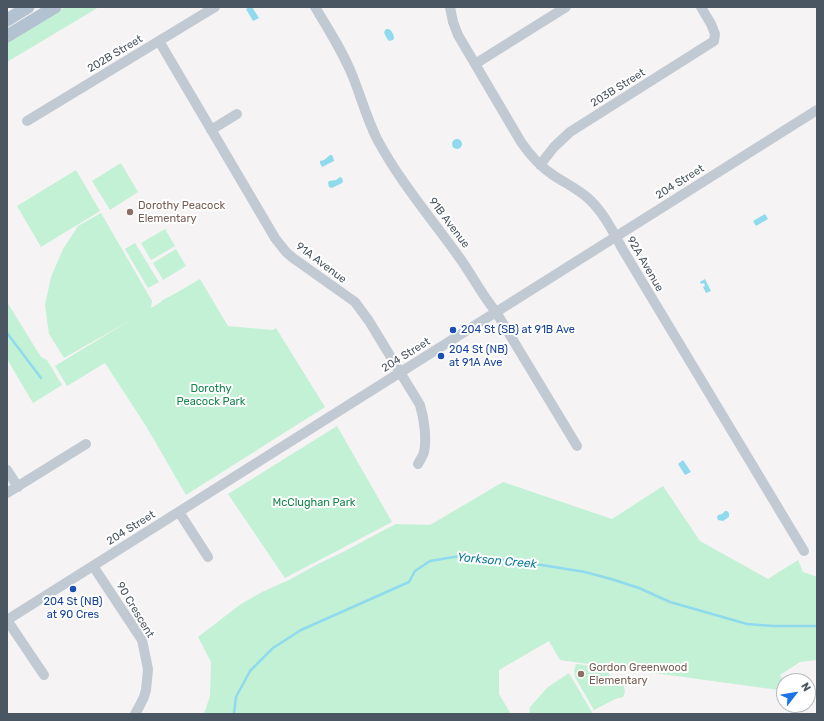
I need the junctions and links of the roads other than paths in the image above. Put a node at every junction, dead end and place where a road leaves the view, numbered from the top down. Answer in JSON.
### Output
{"nodes":[{"id":1,"x":28,"y":7,"type":"edge"},
{"id":2,"x":55,"y":7,"type":"edge"},
{"id":3,"x":215,"y":7,"type":"edge"},
{"id":4,"x":315,"y":7,"type":"edge"},
{"id":5,"x":450,"y":7,"type":"edge"},
{"id":6,"x":566,"y":7,"type":"edge"},
{"id":7,"x":701,"y":7,"type":"edge"},
{"id":8,"x":7,"y":20,"type":"edge"},
{"id":9,"x":7,"y":36,"type":"edge"},
{"id":10,"x":159,"y":41,"type":"junction"},
{"id":11,"x":474,"y":64,"type":"junction"},
{"id":12,"x":817,"y":111,"type":"edge"},
{"id":13,"x":237,"y":114,"type":"dead end"},
{"id":14,"x":27,"y":121,"type":"dead end"},
{"id":15,"x":211,"y":130,"type":"junction"},
{"id":16,"x":540,"y":165,"type":"junction"},
{"id":17,"x":616,"y":237,"type":"junction"},
{"id":18,"x":496,"y":312,"type":"junction"},
{"id":19,"x":401,"y":372,"type":"junction"},
{"id":20,"x":86,"y":444,"type":"dead end"},
{"id":21,"x":577,"y":446,"type":"dead end"},
{"id":22,"x":418,"y":464,"type":"dead end"},
{"id":23,"x":7,"y":470,"type":"edge"},
{"id":24,"x":18,"y":487,"type":"junction"},
{"id":25,"x":7,"y":493,"type":"edge"},
{"id":26,"x":180,"y":512,"type":"junction"},
{"id":27,"x":804,"y":551,"type":"dead end"},
{"id":28,"x":208,"y":557,"type":"dead end"},
{"id":29,"x":93,"y":566,"type":"junction"},
{"id":30,"x":7,"y":620,"type":"edge"},
{"id":31,"x":44,"y":675,"type":"dead end"},
{"id":32,"x":135,"y":714,"type":"edge"}],
"edges":[{"from":1,"to":8,"type":"main road"},
{"from":2,"to":9,"type":"main road"},
{"from":3,"to":10,"type":"street","name":"202B Street"},
{"from":4,"to":18,"type":"street","name":"91B Avenue"},
{"from":5,"to":11,"type":"street","name":"92A Avenue"},
{"from":6,"to":11,"type":"street"},
{"from":7,"to":16,"type":"street","name":"203B Street"},
{"from":10,"to":14,"type":"street","name":"202B Street"},
{"from":10,"to":15,"type":"street","name":"91A Avenue"},
{"from":11,"to":16,"type":"street","name":"92A Avenue"},
{"from":12,"to":17,"type":"street","name":"204 Street"},
{"from":13,"to":15,"type":"street"},
{"from":15,"to":19,"type":"street","name":"91A Avenue"},
{"from":16,"to":17,"type":"street","name":"92A Avenue"},
{"from":17,"to":18,"type":"street","name":"204 Street"},
{"from":17,"to":27,"type":"street","name":"92A Avenue"},
{"from":18,"to":19,"type":"street","name":"204 Street"},
{"from":18,"to":21,"type":"street","name":"91B Avenue"},
{"from":19,"to":22,"type":"street","name":"91A Avenue"},
{"from":19,"to":26,"type":"street","name":"204 Street"},
{"from":20,"to":24,"type":"street"},
{"from":23,"to":24,"type":"street"},
{"from":24,"to":25,"type":"street"},
{"from":26,"to":28,"type":"street"},
{"from":26,"to":29,"type":"street","name":"204 Street"},
{"from":29,"to":30,"type":"street","name":"204 Street"},
{"from":29,"to":32,"type":"street","name":"90 Crescent"},
{"from":30,"to":31,"type":"street"}]}
